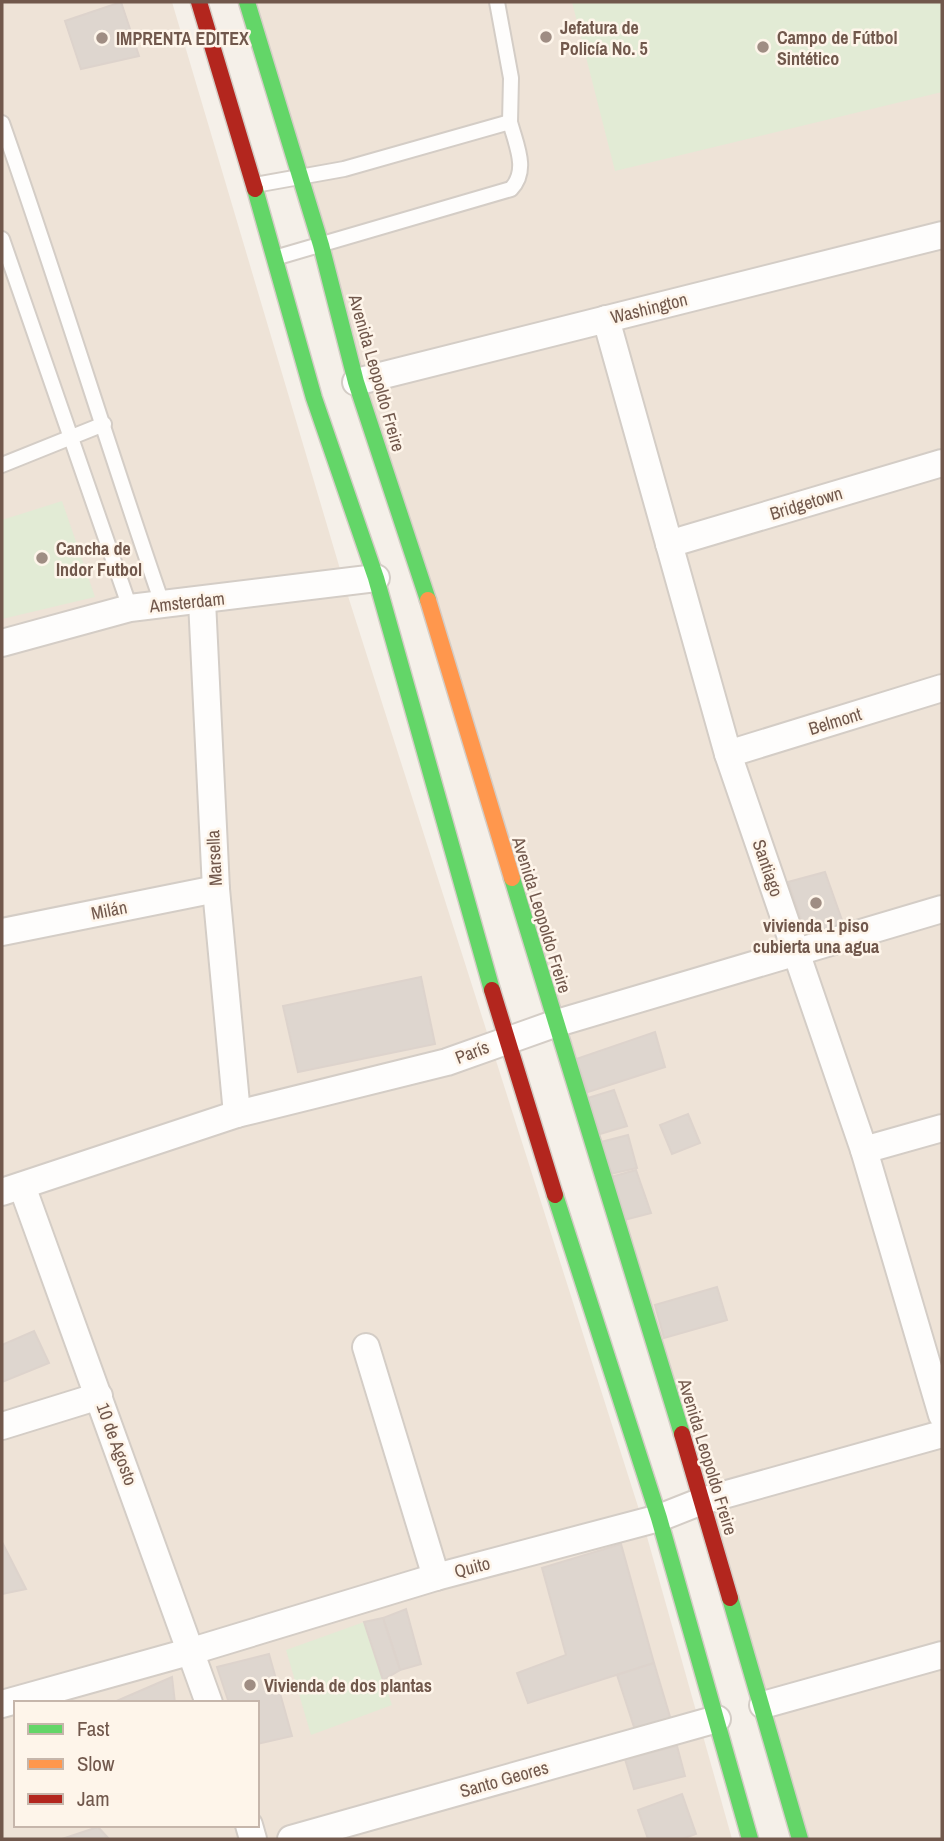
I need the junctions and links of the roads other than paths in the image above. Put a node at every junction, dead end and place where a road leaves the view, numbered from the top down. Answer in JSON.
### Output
{"nodes":[{"id":1,"x":199,"y":2,"type":"edge"},
{"id":2,"x":247,"y":2,"type":"edge"},
{"id":3,"x":498,"y":2,"type":"edge"},
{"id":4,"x":510,"y":122,"type":"junction"},
{"id":5,"x":2,"y":123,"type":"edge"},
{"id":6,"x":300,"y":176,"type":"junction"},
{"id":7,"x":254,"y":185,"type":"junction"},
{"id":8,"x":942,"y":234,"type":"edge"},
{"id":9,"x":2,"y":239,"type":"edge"},
{"id":10,"x":321,"y":246,"type":"junction"},
{"id":11,"x":276,"y":257,"type":"junction"},
{"id":12,"x":606,"y":318,"type":"junction"},
{"id":13,"x":356,"y":382,"type":"junction"},
{"id":14,"x":104,"y":424,"type":"junction"},
{"id":15,"x":70,"y":438,"type":"junction"},
{"id":16,"x":942,"y":463,"type":"edge"},
{"id":17,"x":2,"y":465,"type":"edge"},
{"id":18,"x":669,"y":544,"type":"junction"},
{"id":19,"x":376,"y":578,"type":"junction"},
{"id":20,"x":202,"y":601,"type":"junction"},
{"id":21,"x":162,"y":604,"type":"junction"},
{"id":22,"x":130,"y":608,"type":"junction"},
{"id":23,"x":2,"y":643,"type":"edge"},
{"id":24,"x":942,"y":688,"type":"edge"},
{"id":25,"x":728,"y":754,"type":"junction"},
{"id":26,"x":216,"y":889,"type":"junction"},
{"id":27,"x":942,"y":909,"type":"edge"},
{"id":28,"x":2,"y":932,"type":"edge"},
{"id":29,"x":797,"y":952,"type":"junction"},
{"id":30,"x":554,"y":1024,"type":"junction"},
{"id":31,"x":506,"y":1040,"type":"junction"},
{"id":32,"x":237,"y":1114,"type":"junction"},
{"id":33,"x":942,"y":1128,"type":"edge"},
{"id":34,"x":864,"y":1150,"type":"junction"},
{"id":35,"x":12,"y":1189,"type":"edge"},
{"id":36,"x":366,"y":1347,"type":"dead end"},
{"id":37,"x":99,"y":1396,"type":"junction"},
{"id":38,"x":942,"y":1415,"type":"edge"},
{"id":39,"x":2,"y":1426,"type":"edge"},
{"id":40,"x":942,"y":1434,"type":"edge"},
{"id":41,"x":702,"y":1501,"type":"junction"},
{"id":42,"x":659,"y":1518,"type":"junction"},
{"id":43,"x":436,"y":1577,"type":"junction"},
{"id":44,"x":192,"y":1651,"type":"junction"},
{"id":45,"x":942,"y":1655,"type":"edge"},
{"id":46,"x":208,"y":1701,"type":"edge"},
{"id":47,"x":2,"y":1704,"type":"edge"},
{"id":48,"x":763,"y":1705,"type":"junction"},
{"id":49,"x":717,"y":1719,"type":"junction"},
{"id":50,"x":291,"y":1839,"type":"edge"},
{"id":51,"x":751,"y":1839,"type":"edge"},
{"id":52,"x":800,"y":1839,"type":"edge"}],
"edges":[{"from":1,"to":7,"type":"main road"},
{"from":2,"to":6,"type":"main road","name":"Avenida Leopoldo Freire"},
{"from":3,"to":4,"type":"lane"},
{"from":4,"to":6,"type":"lane"},
{"from":4,"to":10,"type":"lane"},
{"from":5,"to":14,"type":"lane"},
{"from":6,"to":7,"type":"lane"},
{"from":6,"to":10,"type":"main road","name":"Avenida Leopoldo Freire"},
{"from":7,"to":11,"type":"main road"},
{"from":8,"to":12,"type":"street","name":"Washington"},
{"from":9,"to":15,"type":"lane"},
{"from":10,"to":11,"type":"lane"},
{"from":10,"to":13,"type":"main road","name":"Avenida Leopoldo Freire"},
{"from":11,"to":19,"type":"main road"},
{"from":12,"to":13,"type":"street","name":"Washington"},
{"from":12,"to":18,"type":"street","name":"Santiago"},
{"from":13,"to":30,"type":"main road","name":"Avenida Leopoldo Freire"},
{"from":14,"to":15,"type":"lane"},
{"from":14,"to":21,"type":"lane"},
{"from":15,"to":17,"type":"lane"},
{"from":15,"to":22,"type":"lane"},
{"from":16,"to":18,"type":"street","name":"Bridgetown"},
{"from":18,"to":25,"type":"street","name":"Santiago"},
{"from":19,"to":20,"type":"street","name":"Amsterdam"},
{"from":19,"to":31,"type":"main road"},
{"from":20,"to":21,"type":"street","name":"Amsterdam"},
{"from":20,"to":26,"type":"street","name":"Marsella"},
{"from":21,"to":22,"type":"street","name":"Amsterdam"},
{"from":22,"to":23,"type":"street","name":"Amsterdam"},
{"from":24,"to":25,"type":"street","name":"Belmont"},
{"from":25,"to":29,"type":"street","name":"Santiago"},
{"from":26,"to":28,"type":"street","name":"Milán"},
{"from":26,"to":32,"type":"street","name":"Marsella"},
{"from":27,"to":29,"type":"street","name":"París"},
{"from":29,"to":30,"type":"street","name":"París"},
{"from":29,"to":34,"type":"street","name":"Santiago"},
{"from":30,"to":31,"type":"street","name":"París"},
{"from":30,"to":41,"type":"main road","name":"Avenida Leopoldo Freire"},
{"from":31,"to":32,"type":"street","name":"París"},
{"from":31,"to":42,"type":"main road"},
{"from":32,"to":35,"type":"street","name":"París"},
{"from":33,"to":34,"type":"street"},
{"from":34,"to":38,"type":"street","name":"Santiago"},
{"from":35,"to":37,"type":"street","name":"10 de Agosto"},
{"from":36,"to":43,"type":"street"},
{"from":37,"to":39,"type":"street"},
{"from":37,"to":44,"type":"street","name":"10 de Agosto"},
{"from":40,"to":41,"type":"street","name":"Quito"},
{"from":41,"to":42,"type":"street","name":"Quito"},
{"from":41,"to":48,"type":"main road","name":"Avenida Leopoldo Freire"},
{"from":42,"to":43,"type":"street","name":"Quito"},
{"from":42,"to":49,"type":"main road"},
{"from":43,"to":44,"type":"street","name":"Quito"},
{"from":44,"to":46,"type":"street","name":"10 de Agosto"},
{"from":44,"to":47,"type":"street","name":"Quito"},
{"from":45,"to":48,"type":"street"},
{"from":48,"to":52,"type":"main road","name":"Avenida Leopoldo Freire"},
{"from":49,"to":50,"type":"street","name":"Santo Geores"},
{"from":49,"to":51,"type":"main road"}]}
